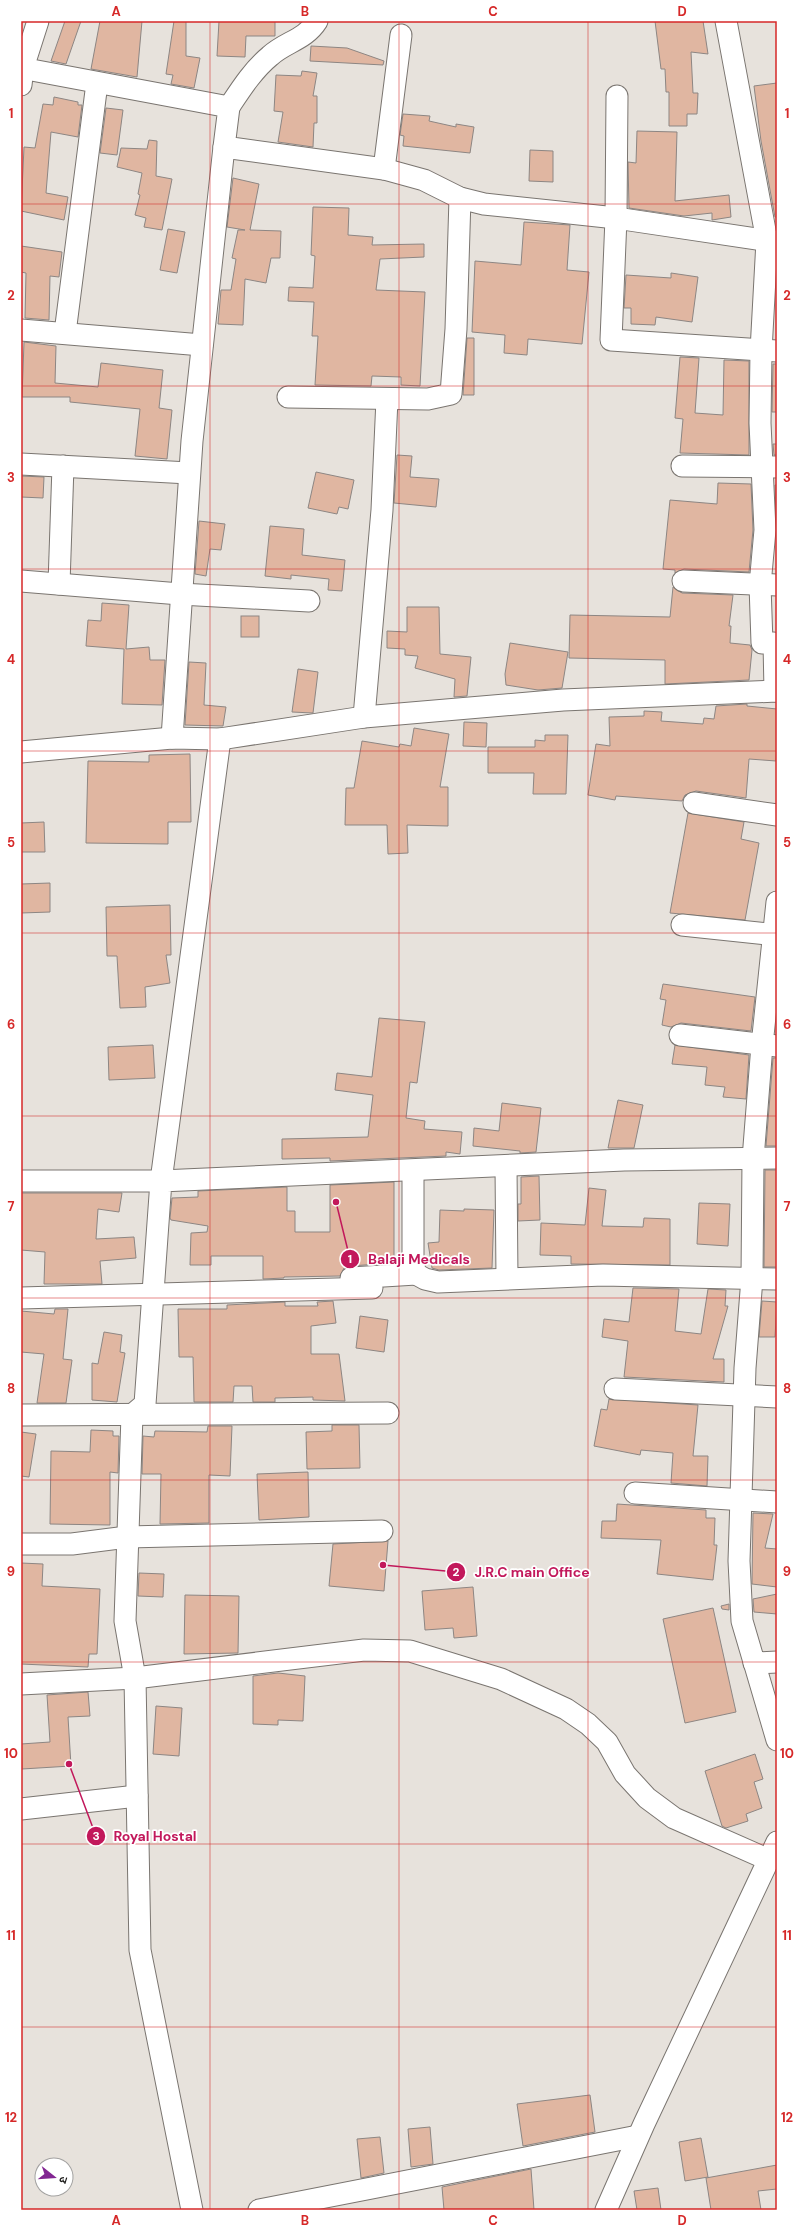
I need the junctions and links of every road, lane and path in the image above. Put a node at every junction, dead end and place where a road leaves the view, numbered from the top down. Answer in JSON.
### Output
{"nodes":[{"id":1,"x":38,"y":21,"type":"edge"},
{"id":2,"x":317,"y":21,"type":"edge"},
{"id":3,"x":726,"y":21,"type":"edge"},
{"id":4,"x":401,"y":35,"type":"dead end"},
{"id":5,"x":22,"y":74,"type":"edge"},
{"id":6,"x":97,"y":83,"type":"junction"},
{"id":7,"x":617,"y":96,"type":"dead end"},
{"id":8,"x":229,"y":107,"type":"junction"},
{"id":9,"x":224,"y":147,"type":"junction"},
{"id":10,"x":384,"y":169,"type":"junction"},
{"id":11,"x":460,"y":198,"type":"junction"},
{"id":12,"x":616,"y":218,"type":"junction"},
{"id":13,"x":772,"y":242,"type":"edge"},
{"id":14,"x":21,"y":330,"type":"edge"},
{"id":15,"x":66,"y":333,"type":"junction"},
{"id":16,"x":202,"y":345,"type":"junction"},
{"id":17,"x":769,"y":351,"type":"edge"},
{"id":18,"x":288,"y":397,"type":"dead end"},
{"id":19,"x":387,"y":399,"type":"junction"},
{"id":20,"x":21,"y":464,"type":"edge"},
{"id":21,"x":63,"y":466,"type":"junction"},
{"id":22,"x":682,"y":466,"type":"dead end"},
{"id":23,"x":769,"y":468,"type":"edge"},
{"id":24,"x":189,"y":473,"type":"junction"},
{"id":25,"x":21,"y":581,"type":"edge"},
{"id":26,"x":683,"y":581,"type":"dead end"},
{"id":27,"x":59,"y":584,"type":"junction"},
{"id":28,"x":768,"y":585,"type":"edge"},
{"id":29,"x":180,"y":594,"type":"junction"},
{"id":30,"x":309,"y":601,"type":"dead end"},
{"id":31,"x":776,"y":691,"type":"edge"},
{"id":32,"x":364,"y":717,"type":"junction"},
{"id":33,"x":172,"y":738,"type":"junction"},
{"id":34,"x":220,"y":739,"type":"junction"},
{"id":35,"x":21,"y":752,"type":"edge"},
{"id":36,"x":694,"y":803,"type":"dead end"},
{"id":37,"x":777,"y":815,"type":"edge"},
{"id":38,"x":777,"y":902,"type":"edge"},
{"id":39,"x":682,"y":925,"type":"dead end"},
{"id":40,"x":775,"y":935,"type":"edge"},
{"id":41,"x":680,"y":1035,"type":"dead end"},
{"id":42,"x":770,"y":1046,"type":"edge"},
{"id":43,"x":777,"y":1158,"type":"edge"},
{"id":44,"x":753,"y":1159,"type":"junction"},
{"id":45,"x":506,"y":1166,"type":"junction"},
{"id":46,"x":413,"y":1171,"type":"junction"},
{"id":47,"x":21,"y":1181,"type":"edge"},
{"id":48,"x":161,"y":1181,"type":"junction"},
{"id":49,"x":416,"y":1274,"type":"junction"},
{"id":50,"x":507,"y":1278,"type":"junction"},
{"id":51,"x":752,"y":1278,"type":"junction"},
{"id":52,"x":777,"y":1279,"type":"edge"},
{"id":53,"x":372,"y":1288,"type":"dead end"},
{"id":54,"x":161,"y":1290,"type":"junction"},
{"id":55,"x":21,"y":1298,"type":"edge"},
{"id":56,"x":615,"y":1389,"type":"dead end"},
{"id":57,"x":744,"y":1395,"type":"junction"},
{"id":58,"x":777,"y":1397,"type":"edge"},
{"id":59,"x":389,"y":1407,"type":"dead end"},
{"id":60,"x":139,"y":1410,"type":"junction"},
{"id":61,"x":21,"y":1416,"type":"edge"},
{"id":62,"x":635,"y":1494,"type":"dead end"},
{"id":63,"x":741,"y":1500,"type":"junction"},
{"id":64,"x":777,"y":1502,"type":"edge"},
{"id":65,"x":382,"y":1526,"type":"dead end"},
{"id":66,"x":127,"y":1534,"type":"junction"},
{"id":67,"x":21,"y":1544,"type":"edge"},
{"id":68,"x":777,"y":1662,"type":"edge"},
{"id":69,"x":754,"y":1663,"type":"junction"},
{"id":70,"x":135,"y":1678,"type":"junction"},
{"id":71,"x":21,"y":1684,"type":"edge"},
{"id":72,"x":777,"y":1740,"type":"edge"},
{"id":73,"x":137,"y":1796,"type":"junction"},
{"id":74,"x":21,"y":1809,"type":"edge"},
{"id":75,"x":773,"y":1851,"type":"edge"},
{"id":76,"x":638,"y":2136,"type":"junction"},
{"id":77,"x":192,"y":2210,"type":"edge"},
{"id":78,"x":259,"y":2210,"type":"edge"},
{"id":79,"x":606,"y":2210,"type":"edge"}],
"edges":[{"from":1,"to":5,"type":"street"},
{"from":2,"to":8,"type":"street"},
{"from":3,"to":13,"type":"street"},
{"from":4,"to":10,"type":"street"},
{"from":5,"to":6,"type":"street"},
{"from":6,"to":8,"type":"street"},
{"from":6,"to":15,"type":"street"},
{"from":7,"to":12,"type":"street"},
{"from":8,"to":9,"type":"street"},
{"from":9,"to":10,"type":"street"},
{"from":9,"to":16,"type":"street"},
{"from":10,"to":11,"type":"street"},
{"from":11,"to":12,"type":"street"},
{"from":11,"to":19,"type":"street"},
{"from":12,"to":13,"type":"street"},
{"from":12,"to":17,"type":"street"},
{"from":13,"to":17,"type":"street"},
{"from":14,"to":15,"type":"street"},
{"from":15,"to":16,"type":"street"},
{"from":16,"to":24,"type":"street"},
{"from":17,"to":23,"type":"street"},
{"from":18,"to":19,"type":"street"},
{"from":19,"to":32,"type":"street"},
{"from":20,"to":21,"type":"street"},
{"from":21,"to":24,"type":"street"},
{"from":21,"to":27,"type":"street"},
{"from":22,"to":23,"type":"street"},
{"from":23,"to":28,"type":"street"},
{"from":24,"to":29,"type":"street"},
{"from":25,"to":27,"type":"street"},
{"from":26,"to":28,"type":"street"},
{"from":27,"to":29,"type":"street"},
{"from":28,"to":31,"type":"street"},
{"from":29,"to":30,"type":"street"},
{"from":29,"to":33,"type":"street"},
{"from":31,"to":32,"type":"street"},
{"from":32,"to":34,"type":"street"},
{"from":33,"to":34,"type":"street"},
{"from":33,"to":35,"type":"street"},
{"from":34,"to":48,"type":"street"},
{"from":36,"to":37,"type":"street"},
{"from":38,"to":40,"type":"street"},
{"from":39,"to":40,"type":"street"},
{"from":40,"to":42,"type":"street"},
{"from":41,"to":42,"type":"street"},
{"from":42,"to":44,"type":"street"},
{"from":43,"to":44,"type":"street"},
{"from":44,"to":45,"type":"street"},
{"from":44,"to":51,"type":"street"},
{"from":45,"to":46,"type":"street"},
{"from":45,"to":50,"type":"street"},
{"from":46,"to":48,"type":"street"},
{"from":46,"to":49,"type":"street"},
{"from":47,"to":48,"type":"street"},
{"from":48,"to":54,"type":"street"},
{"from":49,"to":50,"type":"street"},
{"from":49,"to":54,"type":"street"},
{"from":50,"to":51,"type":"street"},
{"from":51,"to":52,"type":"street"},
{"from":51,"to":57,"type":"street"},
{"from":53,"to":54,"type":"street"},
{"from":54,"to":55,"type":"street"},
{"from":54,"to":60,"type":"street"},
{"from":56,"to":57,"type":"street"},
{"from":57,"to":58,"type":"street"},
{"from":57,"to":63,"type":"street"},
{"from":59,"to":60,"type":"street"},
{"from":60,"to":61,"type":"street"},
{"from":60,"to":66,"type":"street"},
{"from":62,"to":63,"type":"street"},
{"from":63,"to":64,"type":"street"},
{"from":63,"to":69,"type":"street"},
{"from":65,"to":66,"type":"street"},
{"from":66,"to":67,"type":"street"},
{"from":66,"to":70,"type":"street"},
{"from":68,"to":69,"type":"street"},
{"from":69,"to":72,"type":"street"},
{"from":70,"to":71,"type":"street"},
{"from":70,"to":73,"type":"street"},
{"from":70,"to":75,"type":"street"},
{"from":73,"to":74,"type":"street"},
{"from":73,"to":77,"type":"street"},
{"from":75,"to":76,"type":"street"},
{"from":76,"to":78,"type":"street"},
{"from":76,"to":79,"type":"street"}]}
